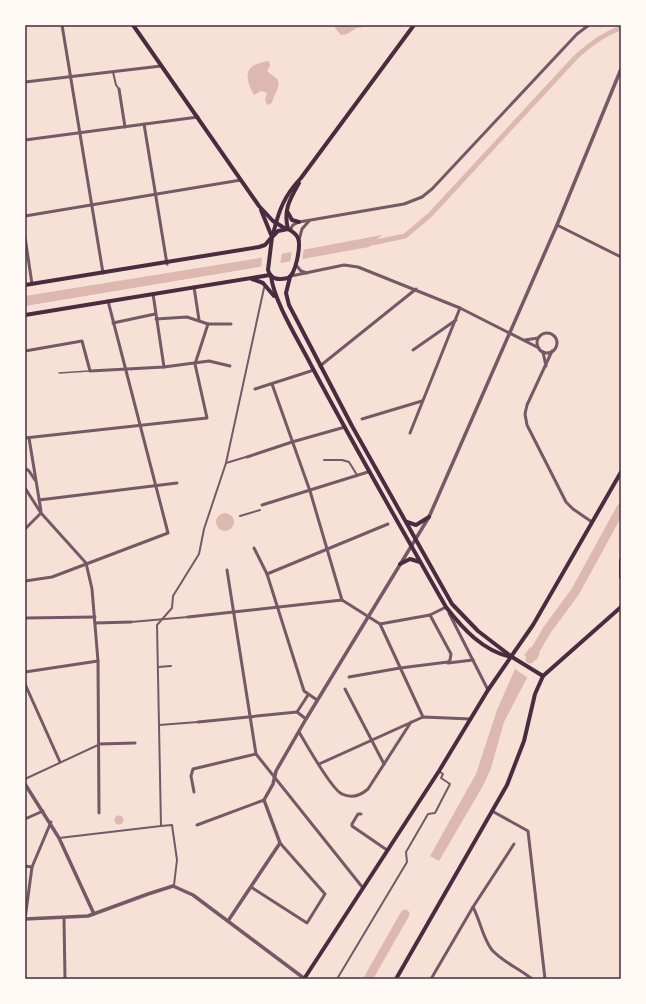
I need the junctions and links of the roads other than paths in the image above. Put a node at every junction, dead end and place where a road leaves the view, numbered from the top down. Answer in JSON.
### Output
{"nodes":[{"id":1,"x":62,"y":25,"type":"edge"},
{"id":2,"x":132,"y":25,"type":"edge"},
{"id":3,"x":414,"y":25,"type":"edge"},
{"id":4,"x":589,"y":25,"type":"edge"},
{"id":5,"x":161,"y":66,"type":"junction"},
{"id":6,"x":621,"y":69,"type":"edge"},
{"id":7,"x":113,"y":72,"type":"junction"},
{"id":8,"x":71,"y":77,"type":"junction"},
{"id":9,"x":25,"y":82,"type":"edge"},
{"id":10,"x":119,"y":89,"type":"joint"},
{"id":11,"x":198,"y":117,"type":"junction"},
{"id":12,"x":144,"y":124,"type":"junction"},
{"id":13,"x":125,"y":127,"type":"junction"},
{"id":14,"x":80,"y":133,"type":"junction"},
{"id":15,"x":25,"y":140,"type":"edge"},
{"id":16,"x":301,"y":178,"type":"junction"},
{"id":17,"x":241,"y":180,"type":"junction"},
{"id":18,"x":155,"y":194,"type":"junction"},
{"id":19,"x":92,"y":205,"type":"junction"},
{"id":20,"x":259,"y":206,"type":"junction"},
{"id":21,"x":286,"y":208,"type":"junction"},
{"id":22,"x":279,"y":212,"type":"junction"},
{"id":23,"x":266,"y":214,"type":"junction"},
{"id":24,"x":25,"y":216,"type":"edge"},
{"id":25,"x":310,"y":220,"type":"junction"},
{"id":26,"x":299,"y":222,"type":"junction"},
{"id":27,"x":276,"y":223,"type":"junction"},
{"id":28,"x":557,"y":225,"type":"junction"},
{"id":29,"x":288,"y":229,"type":"junction"},
{"id":30,"x":272,"y":236,"type":"junction"},
{"id":31,"x":25,"y":237,"type":"edge"},
{"id":32,"x":299,"y":240,"type":"junction"},
{"id":33,"x":621,"y":257,"type":"edge"},
{"id":34,"x":166,"y":264,"type":"junction"},
{"id":35,"x":296,"y":264,"type":"junction"},
{"id":36,"x":103,"y":273,"type":"junction"},
{"id":37,"x":307,"y":273,"type":"junction"},
{"id":38,"x":270,"y":276,"type":"junction"},
{"id":39,"x":291,"y":277,"type":"junction"},
{"id":40,"x":243,"y":279,"type":"junction"},
{"id":41,"x":32,"y":284,"type":"junction"},
{"id":42,"x":25,"y":285,"type":"edge"},
{"id":43,"x":194,"y":287,"type":"junction"},
{"id":44,"x":264,"y":288,"type":"dead end"},
{"id":45,"x":416,"y":289,"type":"junction"},
{"id":46,"x":152,"y":294,"type":"junction"},
{"id":47,"x":108,"y":301,"type":"junction"},
{"id":48,"x":279,"y":302,"type":"junction"},
{"id":49,"x":460,"y":308,"type":"junction"},
{"id":50,"x":155,"y":314,"type":"junction"},
{"id":51,"x":25,"y":315,"type":"edge"},
{"id":52,"x":156,"y":319,"type":"junction"},
{"id":53,"x":199,"y":320,"type":"junction"},
{"id":54,"x":456,"y":320,"type":"junction"},
{"id":55,"x":113,"y":323,"type":"junction"},
{"id":56,"x":208,"y":324,"type":"junction"},
{"id":57,"x":231,"y":324,"type":"dead end"},
{"id":58,"x":509,"y":332,"type":"junction"},
{"id":59,"x":538,"y":338,"type":"junction"},
{"id":60,"x":525,"y":340,"type":"junction"},
{"id":61,"x":539,"y":348,"type":"junction"},
{"id":62,"x":413,"y":350,"type":"dead end"},
{"id":63,"x":25,"y":351,"type":"edge"},
{"id":64,"x":552,"y":351,"type":"junction"},
{"id":65,"x":543,"y":352,"type":"junction"},
{"id":66,"x":195,"y":364,"type":"junction"},
{"id":67,"x":230,"y":366,"type":"dead end"},
{"id":68,"x":320,"y":366,"type":"junction"},
{"id":69,"x":546,"y":366,"type":"junction"},
{"id":70,"x":164,"y":367,"type":"junction"},
{"id":71,"x":314,"y":370,"type":"junction"},
{"id":72,"x":90,"y":371,"type":"junction"},
{"id":73,"x":126,"y":371,"type":"junction"},
{"id":74,"x":59,"y":373,"type":"dead end"},
{"id":75,"x":272,"y":384,"type":"junction"},
{"id":76,"x":254,"y":389,"type":"dead end"},
{"id":77,"x":422,"y":401,"type":"junction"},
{"id":78,"x":362,"y":419,"type":"dead end"},
{"id":79,"x":140,"y":426,"type":"junction"},
{"id":80,"x":345,"y":428,"type":"junction"},
{"id":81,"x":410,"y":433,"type":"dead end"},
{"id":82,"x":27,"y":438,"type":"edge"},
{"id":83,"x":292,"y":442,"type":"junction"},
{"id":84,"x":247,"y":457,"type":"joint"},
{"id":85,"x":324,"y":460,"type":"dead end"},
{"id":86,"x":226,"y":463,"type":"junction"},
{"id":87,"x":25,"y":468,"type":"edge"},
{"id":88,"x":368,"y":472,"type":"junction"},
{"id":89,"x":621,"y":472,"type":"edge"},
{"id":90,"x":357,"y":475,"type":"junction"},
{"id":91,"x":36,"y":482,"type":"junction"},
{"id":92,"x":177,"y":483,"type":"dead end"},
{"id":93,"x":155,"y":485,"type":"junction"},
{"id":94,"x":25,"y":488,"type":"edge"},
{"id":95,"x":310,"y":492,"type":"junction"},
{"id":96,"x":39,"y":500,"type":"junction"},
{"id":97,"x":262,"y":505,"type":"dead end"},
{"id":98,"x":260,"y":510,"type":"dead end"},
{"id":99,"x":41,"y":513,"type":"junction"},
{"id":100,"x":240,"y":516,"type":"dead end"},
{"id":101,"x":429,"y":517,"type":"junction"},
{"id":102,"x":406,"y":522,"type":"junction"},
{"id":103,"x":592,"y":522,"type":"junction"},
{"id":104,"x":388,"y":524,"type":"dead end"},
{"id":105,"x":25,"y":529,"type":"edge"},
{"id":106,"x":416,"y":539,"type":"junction"},
{"id":107,"x":412,"y":546,"type":"junction"},
{"id":108,"x":254,"y":548,"type":"dead end"},
{"id":109,"x":326,"y":549,"type":"junction"},
{"id":110,"x":621,"y":560,"type":"edge"},
{"id":111,"x":420,"y":562,"type":"junction"},
{"id":112,"x":86,"y":563,"type":"junction"},
{"id":113,"x":400,"y":564,"type":"junction"},
{"id":114,"x":227,"y":570,"type":"dead end"},
{"id":115,"x":267,"y":574,"type":"junction"},
{"id":116,"x":621,"y":575,"type":"edge"},
{"id":117,"x":25,"y":581,"type":"edge"},
{"id":118,"x":342,"y":600,"type":"junction"},
{"id":119,"x":446,"y":607,"type":"junction"},
{"id":120,"x":621,"y":607,"type":"edge"},
{"id":121,"x":279,"y":608,"type":"junction"},
{"id":122,"x":234,"y":612,"type":"junction"},
{"id":123,"x":430,"y":615,"type":"junction"},
{"id":124,"x":368,"y":616,"type":"junction"},
{"id":125,"x":95,"y":617,"type":"junction"},
{"id":126,"x":188,"y":617,"type":"joint"},
{"id":127,"x":25,"y":618,"type":"edge"},
{"id":128,"x":162,"y":619,"type":"junction"},
{"id":129,"x":131,"y":622,"type":"joint"},
{"id":130,"x":95,"y":623,"type":"junction"},
{"id":131,"x":380,"y":624,"type":"junction"},
{"id":132,"x":512,"y":657,"type":"junction"},
{"id":133,"x":473,"y":660,"type":"junction"},
{"id":134,"x":98,"y":661,"type":"junction"},
{"id":135,"x":446,"y":663,"type":"junction"},
{"id":136,"x":171,"y":666,"type":"dead end"},
{"id":137,"x":158,"y":667,"type":"junction"},
{"id":138,"x":400,"y":668,"type":"junction"},
{"id":139,"x":25,"y":672,"type":"edge"},
{"id":140,"x":543,"y":676,"type":"junction"},
{"id":141,"x":349,"y":677,"type":"dead end"},
{"id":142,"x":25,"y":684,"type":"edge"},
{"id":143,"x":345,"y":689,"type":"dead end"},
{"id":144,"x":488,"y":690,"type":"junction"},
{"id":145,"x":308,"y":695,"type":"junction"},
{"id":146,"x":317,"y":700,"type":"junction"},
{"id":147,"x":297,"y":712,"type":"junction"},
{"id":148,"x":423,"y":716,"type":"junction"},
{"id":149,"x":250,"y":717,"type":"junction"},
{"id":150,"x":306,"y":719,"type":"junction"},
{"id":151,"x":470,"y":719,"type":"junction"},
{"id":152,"x":198,"y":722,"type":"joint"},
{"id":153,"x":410,"y":722,"type":"junction"},
{"id":154,"x":159,"y":725,"type":"junction"},
{"id":155,"x":299,"y":732,"type":"junction"},
{"id":156,"x":371,"y":740,"type":"junction"},
{"id":157,"x":135,"y":743,"type":"dead end"},
{"id":158,"x":99,"y":744,"type":"junction"},
{"id":159,"x":256,"y":754,"type":"junction"},
{"id":160,"x":60,"y":762,"type":"junction"},
{"id":161,"x":319,"y":764,"type":"junction"},
{"id":162,"x":384,"y":764,"type":"junction"},
{"id":163,"x":438,"y":771,"type":"junction"},
{"id":164,"x":274,"y":778,"type":"junction"},
{"id":165,"x":25,"y":779,"type":"edge"},
{"id":166,"x":25,"y":784,"type":"edge"},
{"id":167,"x":194,"y":792,"type":"dead end"},
{"id":168,"x":264,"y":800,"type":"junction"},
{"id":169,"x":44,"y":811,"type":"junction"},
{"id":170,"x":492,"y":811,"type":"junction"},
{"id":171,"x":99,"y":813,"type":"dead end"},
{"id":172,"x":362,"y":814,"type":"dead end"},
{"id":173,"x":25,"y":819,"type":"edge"},
{"id":174,"x":51,"y":822,"type":"junction"},
{"id":175,"x":197,"y":825,"type":"dead end"},
{"id":176,"x":161,"y":826,"type":"junction"},
{"id":177,"x":59,"y":838,"type":"junction"},
{"id":178,"x":280,"y":843,"type":"junction"},
{"id":179,"x":514,"y":844,"type":"dead end"},
{"id":180,"x":387,"y":850,"type":"junction"},
{"id":181,"x":25,"y":866,"type":"edge"},
{"id":182,"x":32,"y":867,"type":"junction"},
{"id":183,"x":171,"y":887,"type":"junction"},
{"id":184,"x":251,"y":887,"type":"junction"},
{"id":185,"x":364,"y":888,"type":"junction"},
{"id":186,"x":473,"y":907,"type":"junction"},
{"id":187,"x":94,"y":914,"type":"junction"},
{"id":188,"x":64,"y":918,"type":"junction"},
{"id":189,"x":25,"y":920,"type":"edge"},
{"id":190,"x":228,"y":921,"type":"junction"},
{"id":191,"x":65,"y":979,"type":"edge"},
{"id":192,"x":304,"y":979,"type":"edge"},
{"id":193,"x":337,"y":979,"type":"edge"},
{"id":194,"x":396,"y":979,"type":"edge"},
{"id":195,"x":431,"y":979,"type":"edge"},
{"id":196,"x":532,"y":979,"type":"edge"},
{"id":197,"x":545,"y":979,"type":"edge"}],
"edges":[{"from":1,"to":8,"type":"street"},
{"from":2,"to":5,"type":"main road"},
{"from":3,"to":16,"type":"main road"},
{"from":4,"to":25,"type":"street"},
{"from":5,"to":7,"type":"street"},
{"from":5,"to":11,"type":"main road"},
{"from":6,"to":28,"type":"street"},
{"from":7,"to":8,"type":"street"},
{"from":7,"to":10,"type":"street"},
{"from":8,"to":9,"type":"street"},
{"from":8,"to":14,"type":"street"},
{"from":10,"to":13,"type":"street"},
{"from":11,"to":12,"type":"street"},
{"from":11,"to":17,"type":"main road"},
{"from":12,"to":13,"type":"street"},
{"from":12,"to":18,"type":"street"},
{"from":13,"to":14,"type":"street"},
{"from":14,"to":15,"type":"street"},
{"from":14,"to":19,"type":"street"},
{"from":16,"to":21,"type":"main road"},
{"from":16,"to":22,"type":"main road"},
{"from":17,"to":18,"type":"street"},
{"from":17,"to":20,"type":"main road"},
{"from":18,"to":19,"type":"street"},
{"from":18,"to":34,"type":"street"},
{"from":19,"to":24,"type":"street"},
{"from":19,"to":36,"type":"street"},
{"from":20,"to":23,"type":"main road"},
{"from":20,"to":30,"type":"main road"},
{"from":21,"to":26,"type":"main road"},
{"from":21,"to":29,"type":"main road"},
{"from":22,"to":23,"type":"main road"},
{"from":22,"to":27,"type":"main road"},
{"from":23,"to":27,"type":"main road"},
{"from":25,"to":26,"type":"street"},
{"from":25,"to":32,"type":"street"},
{"from":26,"to":29,"type":"street"},
{"from":27,"to":29,"type":"main road"},
{"from":27,"to":30,"type":"main road"},
{"from":28,"to":33,"type":"street"},
{"from":28,"to":58,"type":"street"},
{"from":29,"to":30,"type":"main road"},
{"from":29,"to":32,"type":"main road"},
{"from":30,"to":34,"type":"main road"},
{"from":30,"to":38,"type":"main road"},
{"from":31,"to":41,"type":"street"},
{"from":32,"to":35,"type":"main road"},
{"from":34,"to":36,"type":"main road"},
{"from":35,"to":37,"type":"street"},
{"from":35,"to":39,"type":"main road"},
{"from":36,"to":41,"type":"main road"},
{"from":37,"to":39,"type":"street"},
{"from":37,"to":45,"type":"street"},
{"from":38,"to":39,"type":"main road"},
{"from":38,"to":40,"type":"main road"},
{"from":38,"to":48,"type":"main road"},
{"from":39,"to":68,"type":"main road"},
{"from":40,"to":43,"type":"main road"},
{"from":40,"to":48,"type":"main road"},
{"from":41,"to":42,"type":"main road"},
{"from":43,"to":46,"type":"main road"},
{"from":43,"to":53,"type":"street"},
{"from":44,"to":86,"type":"street"},
{"from":45,"to":49,"type":"street"},
{"from":45,"to":68,"type":"street"},
{"from":46,"to":47,"type":"main road"},
{"from":46,"to":50,"type":"street"},
{"from":47,"to":51,"type":"main road"},
{"from":47,"to":55,"type":"street"},
{"from":48,"to":71,"type":"main road"},
{"from":49,"to":54,"type":"street"},
{"from":49,"to":58,"type":"street"},
{"from":50,"to":52,"type":"street"},
{"from":50,"to":55,"type":"street"},
{"from":52,"to":53,"type":"street"},
{"from":52,"to":70,"type":"street"},
{"from":53,"to":56,"type":"street"},
{"from":54,"to":62,"type":"street"},
{"from":54,"to":77,"type":"street"},
{"from":55,"to":73,"type":"street"},
{"from":56,"to":57,"type":"street"},
{"from":56,"to":66,"type":"street"},
{"from":58,"to":60,"type":"street"},
{"from":58,"to":101,"type":"street"},
{"from":59,"to":60,"type":"street"},
{"from":59,"to":61,"type":"street"},
{"from":59,"to":64,"type":"street"},
{"from":60,"to":61,"type":"street"},
{"from":61,"to":65,"type":"street"},
{"from":63,"to":72,"type":"street"},
{"from":64,"to":65,"type":"street"},
{"from":64,"to":69,"type":"street"},
{"from":65,"to":69,"type":"street"},
{"from":66,"to":67,"type":"street"},
{"from":66,"to":70,"type":"street"},
{"from":66,"to":79,"type":"street"},
{"from":68,"to":102,"type":"main road"},
{"from":69,"to":103,"type":"street"},
{"from":70,"to":73,"type":"street"},
{"from":71,"to":75,"type":"street"},
{"from":71,"to":80,"type":"main road"},
{"from":72,"to":73,"type":"street"},
{"from":72,"to":74,"type":"lane"},
{"from":73,"to":79,"type":"street"},
{"from":75,"to":76,"type":"street"},
{"from":75,"to":83,"type":"street"},
{"from":77,"to":78,"type":"street"},
{"from":77,"to":81,"type":"street"},
{"from":79,"to":82,"type":"street"},
{"from":79,"to":93,"type":"street"},
{"from":80,"to":83,"type":"street"},
{"from":80,"to":88,"type":"main road"},
{"from":82,"to":91,"type":"street"},
{"from":83,"to":84,"type":"street"},
{"from":83,"to":95,"type":"street"},
{"from":84,"to":86,"type":"street"},
{"from":85,"to":90,"type":"street"},
{"from":86,"to":128,"type":"street"},
{"from":87,"to":91,"type":"street"},
{"from":88,"to":90,"type":"street"},
{"from":88,"to":107,"type":"main road"},
{"from":89,"to":103,"type":"main road"},
{"from":90,"to":95,"type":"street"},
{"from":91,"to":96,"type":"street"},
{"from":92,"to":93,"type":"street"},
{"from":93,"to":96,"type":"street"},
{"from":93,"to":112,"type":"street"},
{"from":94,"to":99,"type":"street"},
{"from":95,"to":97,"type":"street"},
{"from":95,"to":109,"type":"street"},
{"from":96,"to":99,"type":"street"},
{"from":98,"to":100,"type":"street"},
{"from":99,"to":105,"type":"street"},
{"from":99,"to":112,"type":"street"},
{"from":101,"to":102,"type":"main road"},
{"from":101,"to":106,"type":"street"},
{"from":102,"to":106,"type":"main road"},
{"from":103,"to":132,"type":"main road"},
{"from":104,"to":109,"type":"street"},
{"from":106,"to":107,"type":"street"},
{"from":106,"to":132,"type":"main road"},
{"from":107,"to":111,"type":"main road"},
{"from":107,"to":113,"type":"street"},
{"from":108,"to":115,"type":"street"},
{"from":109,"to":115,"type":"street"},
{"from":109,"to":118,"type":"street"},
{"from":110,"to":116,"type":"main road"},
{"from":111,"to":113,"type":"main road"},
{"from":111,"to":119,"type":"main road"},
{"from":112,"to":117,"type":"street"},
{"from":112,"to":125,"type":"street"},
{"from":113,"to":124,"type":"street"},
{"from":114,"to":122,"type":"street"},
{"from":115,"to":121,"type":"street"},
{"from":118,"to":121,"type":"street"},
{"from":118,"to":124,"type":"street"},
{"from":119,"to":123,"type":"street"},
{"from":119,"to":132,"type":"main road"},
{"from":119,"to":133,"type":"street"},
{"from":120,"to":140,"type":"main road"},
{"from":121,"to":122,"type":"street"},
{"from":121,"to":145,"type":"street"},
{"from":122,"to":126,"type":"street"},
{"from":122,"to":149,"type":"street"},
{"from":123,"to":131,"type":"street"},
{"from":123,"to":135,"type":"street"},
{"from":124,"to":131,"type":"street"},
{"from":124,"to":146,"type":"street"},
{"from":125,"to":127,"type":"street"},
{"from":125,"to":130,"type":"street"},
{"from":126,"to":128,"type":"street"},
{"from":128,"to":129,"type":"street"},
{"from":128,"to":137,"type":"street"},
{"from":129,"to":130,"type":"street"},
{"from":130,"to":134,"type":"street"},
{"from":131,"to":138,"type":"street"},
{"from":132,"to":140,"type":"main road"},
{"from":132,"to":144,"type":"main road"},
{"from":133,"to":135,"type":"street"},
{"from":133,"to":144,"type":"street"},
{"from":134,"to":139,"type":"street"},
{"from":134,"to":158,"type":"street"},
{"from":135,"to":138,"type":"street"},
{"from":136,"to":137,"type":"street"},
{"from":137,"to":154,"type":"street"},
{"from":138,"to":141,"type":"street"},
{"from":138,"to":148,"type":"street"},
{"from":140,"to":170,"type":"main road"},
{"from":142,"to":160,"type":"street"},
{"from":143,"to":156,"type":"street"},
{"from":144,"to":151,"type":"main road"},
{"from":145,"to":146,"type":"street"},
{"from":145,"to":147,"type":"street"},
{"from":146,"to":150,"type":"street"},
{"from":147,"to":149,"type":"street"},
{"from":147,"to":150,"type":"street"},
{"from":148,"to":151,"type":"street"},
{"from":148,"to":153,"type":"street"},
{"from":149,"to":152,"type":"street"},
{"from":149,"to":159,"type":"street"},
{"from":150,"to":155,"type":"street"},
{"from":151,"to":163,"type":"main road"},
{"from":152,"to":154,"type":"street"},
{"from":153,"to":156,"type":"street"},
{"from":153,"to":162,"type":"street"},
{"from":154,"to":176,"type":"street"},
{"from":155,"to":161,"type":"street"},
{"from":155,"to":164,"type":"street"},
{"from":156,"to":161,"type":"street"},
{"from":156,"to":162,"type":"street"},
{"from":157,"to":158,"type":"street"},
{"from":158,"to":160,"type":"street"},
{"from":158,"to":171,"type":"street"},
{"from":159,"to":164,"type":"street"},
{"from":159,"to":167,"type":"street"},
{"from":160,"to":165,"type":"street"},
{"from":161,"to":162,"type":"street"},
{"from":163,"to":180,"type":"main road"},
{"from":163,"to":193,"type":"street"},
{"from":164,"to":168,"type":"street"},
{"from":164,"to":185,"type":"street"},
{"from":166,"to":169,"type":"street"},
{"from":168,"to":175,"type":"street"},
{"from":168,"to":178,"type":"street"},
{"from":169,"to":173,"type":"street"},
{"from":169,"to":174,"type":"street"},
{"from":170,"to":194,"type":"main road"},
{"from":170,"to":197,"type":"street"},
{"from":172,"to":180,"type":"street"},
{"from":174,"to":177,"type":"street"},
{"from":174,"to":182,"type":"street"},
{"from":176,"to":177,"type":"street"},
{"from":176,"to":183,"type":"street"},
{"from":177,"to":187,"type":"street"},
{"from":178,"to":184,"type":"street"},
{"from":178,"to":184,"type":"street"},
{"from":179,"to":186,"type":"street"},
{"from":180,"to":185,"type":"main road"},
{"from":181,"to":182,"type":"street"},
{"from":182,"to":189,"type":"street"},
{"from":183,"to":187,"type":"street"},
{"from":183,"to":190,"type":"street"},
{"from":184,"to":190,"type":"street"},
{"from":185,"to":192,"type":"main road"},
{"from":186,"to":195,"type":"street"},
{"from":186,"to":196,"type":"street"},
{"from":187,"to":188,"type":"street"},
{"from":188,"to":189,"type":"street"},
{"from":188,"to":191,"type":"street"},
{"from":190,"to":192,"type":"street"}]}
